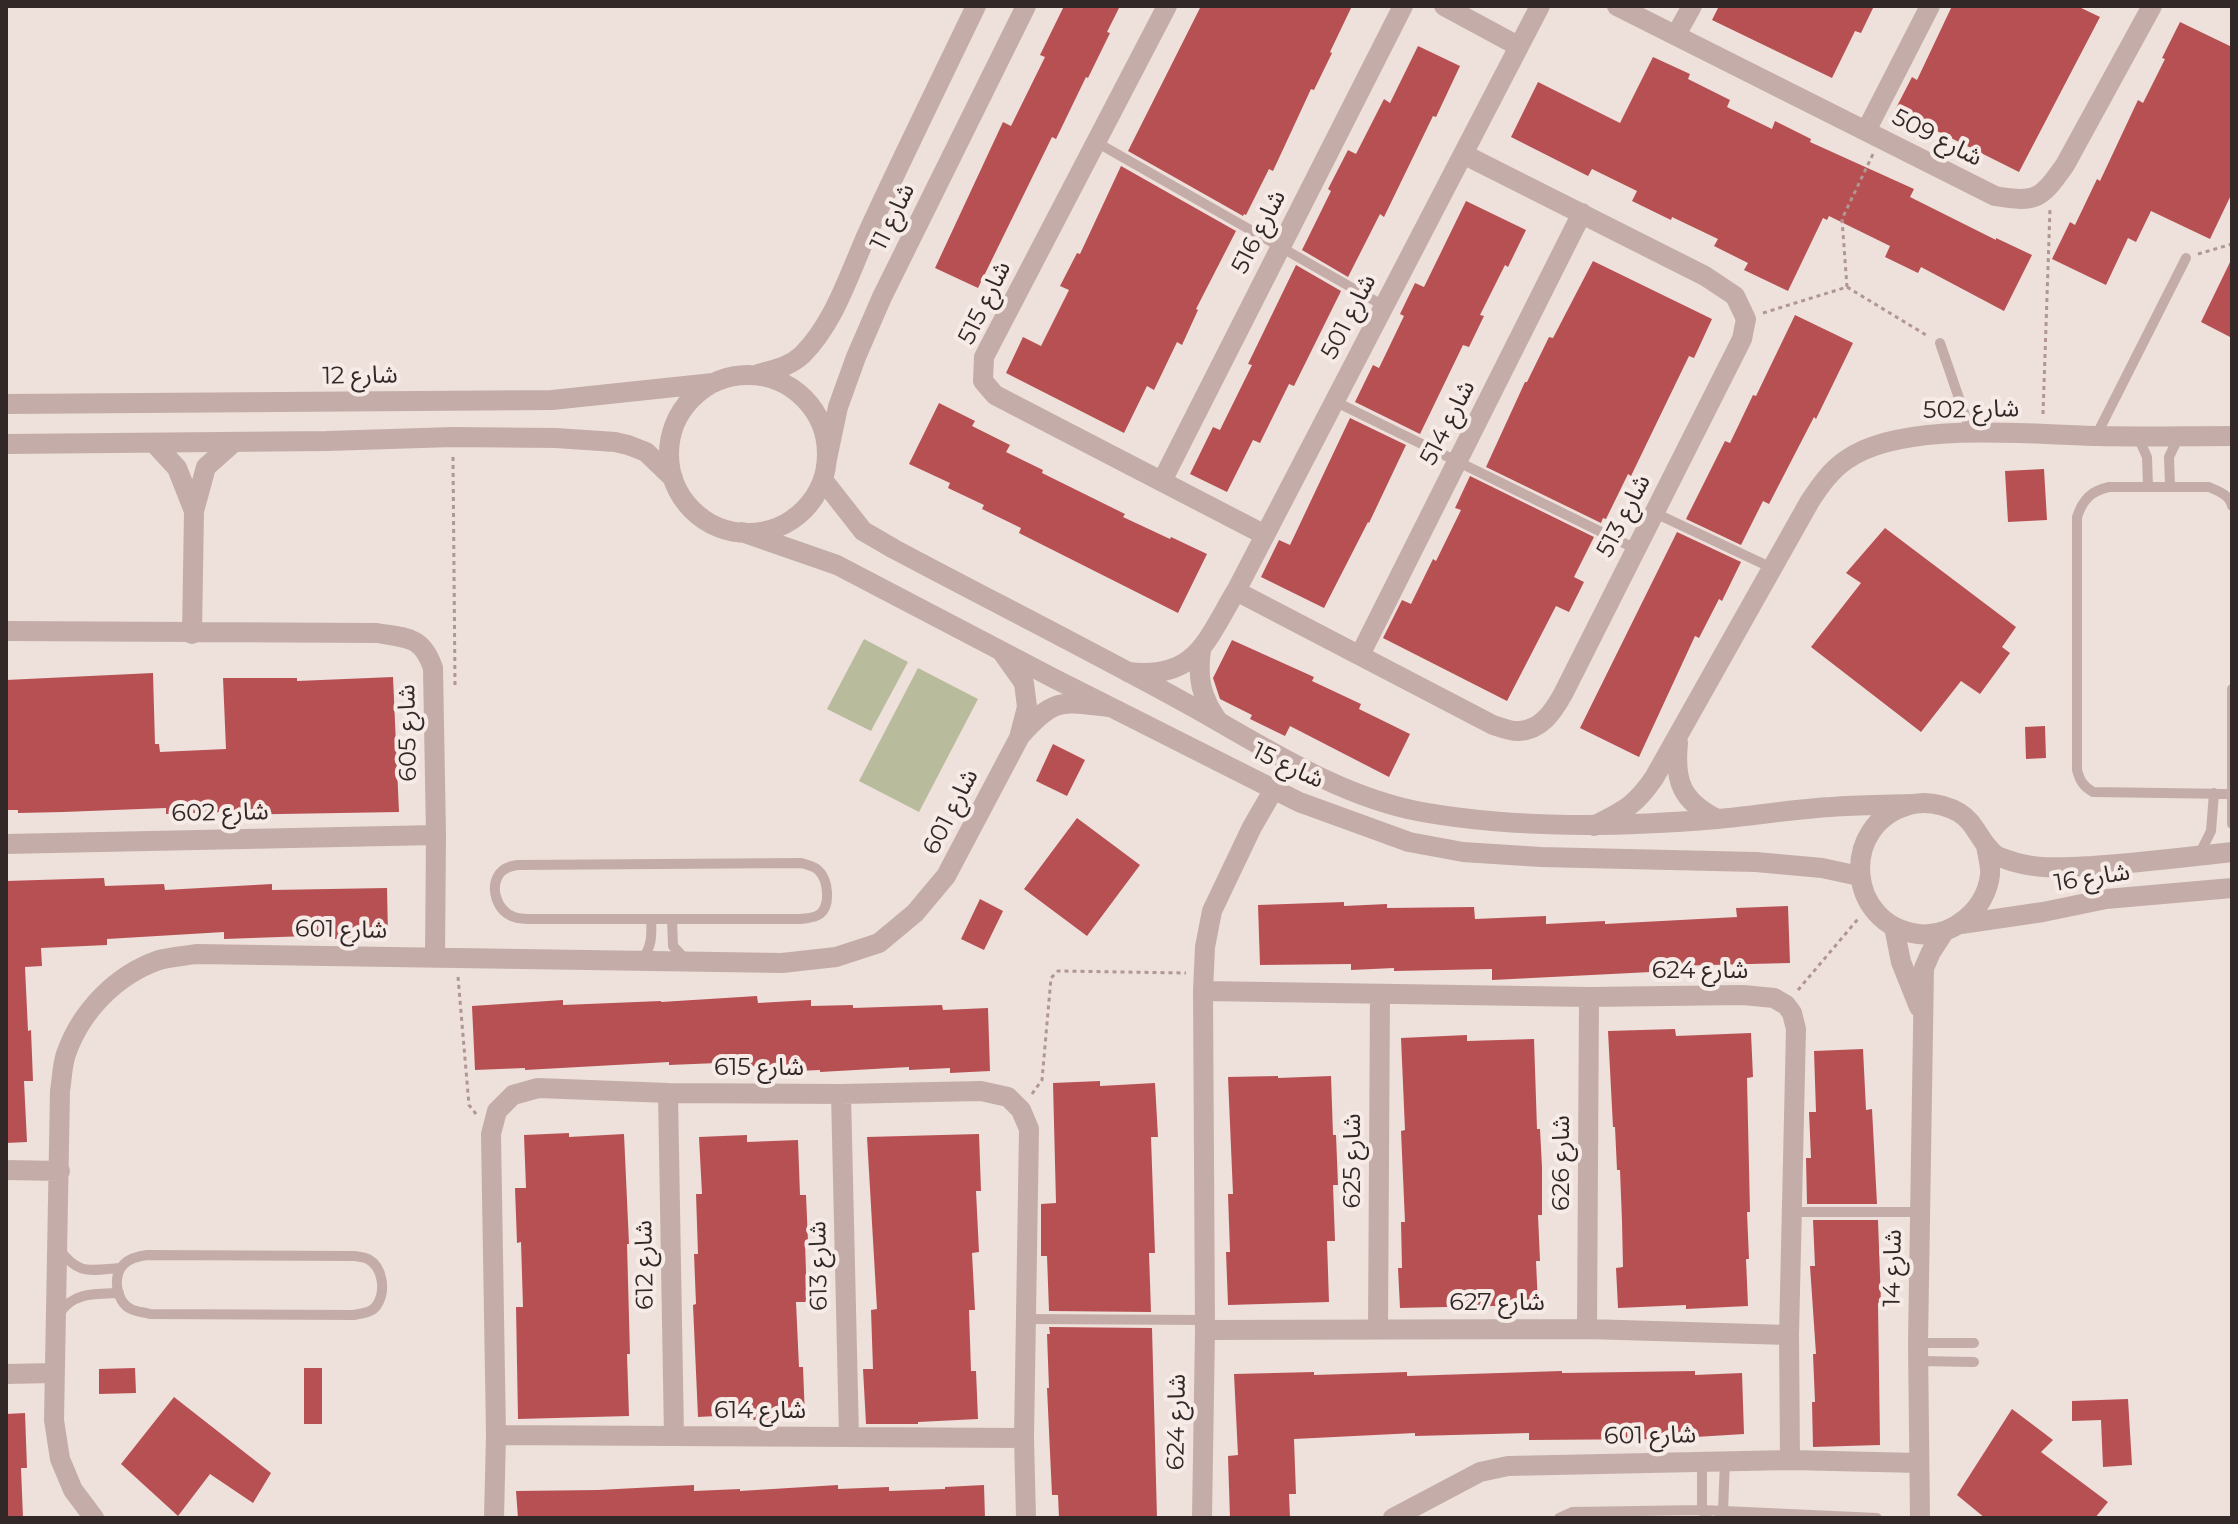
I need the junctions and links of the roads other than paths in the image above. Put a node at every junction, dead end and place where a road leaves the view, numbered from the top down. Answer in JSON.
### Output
{"nodes":[{"id":1,"x":976,"y":6,"type":"edge"},
{"id":2,"x":1026,"y":6,"type":"edge"},
{"id":3,"x":1167,"y":6,"type":"edge"},
{"id":4,"x":1403,"y":6,"type":"edge"},
{"id":5,"x":1444,"y":6,"type":"edge"},
{"id":6,"x":1540,"y":6,"type":"edge"},
{"id":7,"x":1617,"y":6,"type":"edge"},
{"id":8,"x":1692,"y":6,"type":"edge"},
{"id":9,"x":1930,"y":6,"type":"edge"},
{"id":10,"x":2152,"y":6,"type":"edge"},
{"id":11,"x":1676,"y":35,"type":"junction"},
{"id":12,"x":1518,"y":46,"type":"junction"},
{"id":13,"x":1873,"y":135,"type":"junction"},
{"id":14,"x":1096,"y":142,"type":"junction"},
{"id":15,"x":1463,"y":154,"type":"junction"},
{"id":16,"x":1582,"y":213,"type":"junction"},
{"id":17,"x":1280,"y":247,"type":"junction"},
{"id":18,"x":2186,"y":258,"type":"road end"},
{"id":19,"x":1384,"y":306,"type":"junction"},
{"id":20,"x":1940,"y":343,"type":"road end"},
{"id":21,"x":753,"y":375,"type":"junction"},
{"id":22,"x":713,"y":383,"type":"junction"},
{"id":23,"x":1334,"y":401,"type":"junction"},
{"id":24,"x":6,"y":404,"type":"edge"},
{"id":25,"x":1971,"y":433,"type":"junction"},
{"id":26,"x":2096,"y":436,"type":"junction"},
{"id":27,"x":2179,"y":436,"type":"junction"},
{"id":28,"x":2232,"y":436,"type":"edge"},
{"id":29,"x":2138,"y":437,"type":"junction"},
{"id":30,"x":234,"y":442,"type":"junction"},
{"id":31,"x":154,"y":443,"type":"junction"},
{"id":32,"x":6,"y":444,"type":"edge"},
{"id":33,"x":827,"y":459,"type":"junction"},
{"id":34,"x":1457,"y":462,"type":"junction"},
{"id":35,"x":673,"y":478,"type":"junction"},
{"id":36,"x":823,"y":480,"type":"junction"},
{"id":37,"x":1162,"y":481,"type":"junction"},
{"id":38,"x":2148,"y":487,"type":"junction"},
{"id":39,"x":2170,"y":487,"type":"junction"},
{"id":40,"x":2232,"y":506,"type":"edge"},
{"id":41,"x":194,"y":511,"type":"junction"},
{"id":42,"x":1655,"y":513,"type":"junction"},
{"id":43,"x":742,"y":532,"type":"junction"},
{"id":44,"x":1265,"y":535,"type":"junction"},
{"id":45,"x":1636,"y":549,"type":"junction"},
{"id":46,"x":1772,"y":568,"type":"junction"},
{"id":47,"x":1236,"y":591,"type":"junction"},
{"id":48,"x":6,"y":631,"type":"edge"},
{"id":49,"x":192,"y":634,"type":"junction"},
{"id":50,"x":1201,"y":650,"type":"junction"},
{"id":51,"x":1002,"y":652,"type":"junction"},
{"id":52,"x":1360,"y":655,"type":"junction"},
{"id":53,"x":1128,"y":672,"type":"junction"},
{"id":54,"x":2232,"y":689,"type":"edge"},
{"id":55,"x":1109,"y":707,"type":"junction"},
{"id":56,"x":1218,"y":721,"type":"junction"},
{"id":57,"x":1679,"y":735,"type":"junction"},
{"id":58,"x":1019,"y":738,"type":"junction"},
{"id":59,"x":1274,"y":789,"type":"junction"},
{"id":60,"x":2214,"y":793,"type":"junction"},
{"id":61,"x":2231,"y":794,"type":"edge"},
{"id":62,"x":1910,"y":804,"type":"junction"},
{"id":63,"x":1717,"y":819,"type":"junction"},
{"id":64,"x":2232,"y":824,"type":"edge"},
{"id":65,"x":1594,"y":826,"type":"junction"},
{"id":66,"x":436,"y":835,"type":"junction"},
{"id":67,"x":6,"y":844,"type":"edge"},
{"id":68,"x":1986,"y":845,"type":"junction"},
{"id":69,"x":2232,"y":852,"type":"edge"},
{"id":70,"x":2199,"y":855,"type":"junction"},
{"id":71,"x":1859,"y":876,"type":"junction"},
{"id":72,"x":2232,"y":888,"type":"edge"},
{"id":73,"x":651,"y":919,"type":"junction"},
{"id":74,"x":672,"y":919,"type":"junction"},
{"id":75,"x":1894,"y":927,"type":"junction"},
{"id":76,"x":1952,"y":928,"type":"junction"},
{"id":77,"x":435,"y":958,"type":"junction"},
{"id":78,"x":641,"y":961,"type":"junction"},
{"id":79,"x":687,"y":962,"type":"junction"},
{"id":80,"x":1203,"y":982,"type":"junction"},
{"id":81,"x":1380,"y":994,"type":"junction"},
{"id":82,"x":1589,"y":997,"type":"junction"},
{"id":83,"x":1923,"y":1018,"type":"junction"},
{"id":84,"x":668,"y":1093,"type":"junction"},
{"id":85,"x":841,"y":1094,"type":"junction"},
{"id":86,"x":6,"y":1170,"type":"edge"},
{"id":87,"x":60,"y":1171,"type":"junction"},
{"id":88,"x":1792,"y":1212,"type":"junction"},
{"id":89,"x":1920,"y":1212,"type":"junction"},
{"id":90,"x":58,"y":1248,"type":"junction"},
{"id":91,"x":120,"y":1268,"type":"junction"},
{"id":92,"x":119,"y":1293,"type":"junction"},
{"id":93,"x":56,"y":1318,"type":"junction"},
{"id":94,"x":1026,"y":1319,"type":"junction"},
{"id":95,"x":1205,"y":1325,"type":"junction"},
{"id":96,"x":1378,"y":1329,"type":"junction"},
{"id":97,"x":1587,"y":1329,"type":"junction"},
{"id":98,"x":1789,"y":1335,"type":"junction"},
{"id":99,"x":1974,"y":1343,"type":"dead end"},
{"id":100,"x":1918,"y":1352,"type":"junction"},
{"id":101,"x":1974,"y":1362,"type":"dead end"},
{"id":102,"x":55,"y":1373,"type":"junction"},
{"id":103,"x":6,"y":1374,"type":"edge"},
{"id":104,"x":496,"y":1435,"type":"junction"},
{"id":105,"x":674,"y":1436,"type":"junction"},
{"id":106,"x":849,"y":1437,"type":"junction"},
{"id":107,"x":1024,"y":1438,"type":"junction"},
{"id":108,"x":1790,"y":1460,"type":"junction"},
{"id":109,"x":1702,"y":1461,"type":"junction"},
{"id":110,"x":1725,"y":1461,"type":"junction"},
{"id":111,"x":1919,"y":1463,"type":"junction"},
{"id":112,"x":1704,"y":1514,"type":"edge"},
{"id":113,"x":1721,"y":1514,"type":"edge"},
{"id":114,"x":94,"y":1518,"type":"edge"},
{"id":115,"x":494,"y":1518,"type":"edge"},
{"id":116,"x":1026,"y":1518,"type":"edge"},
{"id":117,"x":1202,"y":1518,"type":"edge"},
{"id":118,"x":1393,"y":1518,"type":"edge"},
{"id":119,"x":1559,"y":1518,"type":"edge"},
{"id":120,"x":1877,"y":1518,"type":"edge"},
{"id":121,"x":1920,"y":1518,"type":"edge"}],
"edges":[{"from":1,"to":21,"type":"street","name":"شارع 11"},
{"from":2,"to":33,"type":"street","name":"شارع 11"},
{"from":3,"to":14,"type":"street","name":"شارع 515"},
{"from":4,"to":17,"type":"street","name":"شارع 516"},
{"from":5,"to":12,"type":"street"},
{"from":6,"to":12,"type":"street","name":"شارع 501"},
{"from":7,"to":11,"type":"street","name":"شارع 509"},
{"from":8,"to":11,"type":"street"},
{"from":9,"to":13,"type":"street"},
{"from":10,"to":13,"type":"street","name":"شارع 509"},
{"from":11,"to":13,"type":"street","name":"شارع 509"},
{"from":12,"to":15,"type":"street","name":"شارع 501"},
{"from":14,"to":17,"type":"lane"},
{"from":14,"to":37,"type":"street","name":"شارع 515"},
{"from":15,"to":16,"type":"street"},
{"from":15,"to":19,"type":"street","name":"شارع 501"},
{"from":16,"to":34,"type":"street","name":"شارع 514"},
{"from":16,"to":42,"type":"street","name":"شارع 513"},
{"from":17,"to":19,"type":"lane"},
{"from":17,"to":37,"type":"street","name":"شارع 516"},
{"from":18,"to":26,"type":"lane"},
{"from":19,"to":23,"type":"street","name":"شارع 501"},
{"from":20,"to":25,"type":"lane"},
{"from":21,"to":22,"type":"street"},
{"from":21,"to":33,"type":"street"},
{"from":22,"to":24,"type":"street","name":"شارع 12"},
{"from":22,"to":35,"type":"street"},
{"from":23,"to":34,"type":"lane"},
{"from":23,"to":44,"type":"street","name":"شارع 501"},
{"from":25,"to":26,"type":"street","name":"شارع 502"},
{"from":25,"to":46,"type":"street","name":"شارع 502"},
{"from":26,"to":29,"type":"street","name":"شارع 502"},
{"from":27,"to":28,"type":"street","name":"شارع 502"},
{"from":27,"to":29,"type":"street","name":"شارع 502"},
{"from":27,"to":39,"type":"lane"},
{"from":29,"to":38,"type":"lane"},
{"from":30,"to":31,"type":"street"},
{"from":30,"to":35,"type":"street"},
{"from":30,"to":41,"type":"street"},
{"from":31,"to":32,"type":"street"},
{"from":31,"to":41,"type":"street"},
{"from":33,"to":36,"type":"street"},
{"from":34,"to":45,"type":"lane"},
{"from":34,"to":52,"type":"street","name":"شارع 514"},
{"from":35,"to":43,"type":"street"},
{"from":36,"to":43,"type":"street"},
{"from":36,"to":53,"type":"street","name":"شارع 15"},
{"from":37,"to":44,"type":"street","name":"شارع 515"},
{"from":38,"to":39,"type":"lane"},
{"from":38,"to":60,"type":"lane"},
{"from":39,"to":40,"type":"lane"},
{"from":41,"to":49,"type":"street"},
{"from":42,"to":45,"type":"street","name":"شارع 513"},
{"from":42,"to":46,"type":"lane"},
{"from":43,"to":51,"type":"street","name":"شارع 15"},
{"from":44,"to":47,"type":"street","name":"شارع 501"},
{"from":45,"to":52,"type":"street","name":"شارع 513"},
{"from":46,"to":57,"type":"street","name":"شارع 502"},
{"from":47,"to":50,"type":"street","name":"شارع 501"},
{"from":47,"to":52,"type":"street","name":"شارع 513"},
{"from":48,"to":49,"type":"street","name":"شارع 605"},
{"from":49,"to":66,"type":"street","name":"شارع 605"},
{"from":50,"to":53,"type":"street","name":"شارع 501"},
{"from":50,"to":56,"type":"street"},
{"from":51,"to":55,"type":"street","name":"شارع 15"},
{"from":51,"to":58,"type":"street","name":"شارع 601"},
{"from":53,"to":56,"type":"street","name":"شارع 15"},
{"from":54,"to":61,"type":"lane"},
{"from":55,"to":58,"type":"street","name":"شارع 601"},
{"from":55,"to":59,"type":"street","name":"شارع 15"},
{"from":56,"to":65,"type":"street","name":"شارع 15"},
{"from":57,"to":63,"type":"street","name":"شارع 502"},
{"from":57,"to":65,"type":"street","name":"شارع 502"},
{"from":58,"to":79,"type":"street","name":"شارع 601"},
{"from":59,"to":71,"type":"street","name":"شارع 15"},
{"from":59,"to":80,"type":"street","name":"شارع 624"},
{"from":60,"to":61,"type":"lane"},
{"from":60,"to":70,"type":"lane"},
{"from":61,"to":64,"type":"lane"},
{"from":62,"to":63,"type":"street","name":"شارع 15"},
{"from":62,"to":68,"type":"street"},
{"from":62,"to":71,"type":"street"},
{"from":63,"to":65,"type":"street","name":"شارع 15"},
{"from":66,"to":67,"type":"street","name":"شارع 602"},
{"from":66,"to":77,"type":"street","name":"شارع 605"},
{"from":68,"to":70,"type":"street","name":"شارع 16"},
{"from":68,"to":76,"type":"street"},
{"from":69,"to":70,"type":"street","name":"شارع 16"},
{"from":71,"to":75,"type":"street"},
{"from":72,"to":76,"type":"street","name":"شارع 16"},
{"from":73,"to":74,"type":"lane"},
{"from":73,"to":74,"type":"lane"},
{"from":73,"to":78,"type":"lane"},
{"from":74,"to":79,"type":"lane"},
{"from":75,"to":76,"type":"street"},
{"from":75,"to":83,"type":"street","name":"شارع 14"},
{"from":76,"to":83,"type":"street","name":"شارع 14"},
{"from":77,"to":78,"type":"street","name":"شارع 601"},
{"from":77,"to":87,"type":"street","name":"شارع 601"},
{"from":78,"to":79,"type":"street","name":"شارع 601"},
{"from":80,"to":81,"type":"street","name":"شارع 624"},
{"from":80,"to":95,"type":"street","name":"شارع 624"},
{"from":81,"to":82,"type":"street","name":"شارع 624"},
{"from":81,"to":96,"type":"street","name":"شارع 625"},
{"from":82,"to":88,"type":"street","name":"شارع 624"},
{"from":82,"to":97,"type":"street","name":"شارع 626"},
{"from":83,"to":89,"type":"street","name":"شارع 14"},
{"from":84,"to":85,"type":"street","name":"شارع 615"},
{"from":84,"to":104,"type":"street","name":"شارع 615"},
{"from":84,"to":105,"type":"street","name":"شارع 612"},
{"from":85,"to":94,"type":"street","name":"شارع 615"},
{"from":85,"to":106,"type":"street","name":"شارع 613"},
{"from":86,"to":87,"type":"street"},
{"from":87,"to":90,"type":"street","name":"شارع 601"},
{"from":88,"to":89,"type":"lane"},
{"from":88,"to":98,"type":"street"},
{"from":89,"to":100,"type":"street","name":"شارع 14"},
{"from":90,"to":91,"type":"lane"},
{"from":90,"to":93,"type":"street","name":"شارع 601"},
{"from":91,"to":92,"type":"lane"},
{"from":91,"to":92,"type":"lane"},
{"from":92,"to":93,"type":"lane"},
{"from":93,"to":102,"type":"street","name":"شارع 601"},
{"from":94,"to":95,"type":"lane"},
{"from":94,"to":107,"type":"street"},
{"from":95,"to":96,"type":"street","name":"شارع 627"},
{"from":95,"to":117,"type":"street","name":"شارع 624"},
{"from":96,"to":97,"type":"street","name":"شارع 627"},
{"from":97,"to":98,"type":"street","name":"شارع 627"},
{"from":98,"to":108,"type":"street"},
{"from":99,"to":100,"type":"lane"},
{"from":100,"to":101,"type":"lane"},
{"from":100,"to":111,"type":"street","name":"شارع 14"},
{"from":102,"to":103,"type":"street"},
{"from":102,"to":114,"type":"street","name":"شارع 601"},
{"from":104,"to":105,"type":"street","name":"شارع 614"},
{"from":104,"to":115,"type":"street","name":"شارع 615"},
{"from":105,"to":106,"type":"street","name":"شارع 614"},
{"from":106,"to":107,"type":"street","name":"شارع 614"},
{"from":107,"to":116,"type":"street"},
{"from":108,"to":110,"type":"street","name":"شارع 601"},
{"from":108,"to":111,"type":"street","name":"شارع 601"},
{"from":109,"to":110,"type":"street","name":"شارع 601"},
{"from":109,"to":112,"type":"lane"},
{"from":109,"to":118,"type":"street","name":"شارع 601"},
{"from":110,"to":113,"type":"lane"},
{"from":111,"to":121,"type":"street","name":"شارع 14"},
{"from":112,"to":113,"type":"lane"},
{"from":112,"to":119,"type":"lane"},
{"from":113,"to":120,"type":"lane"}]}
